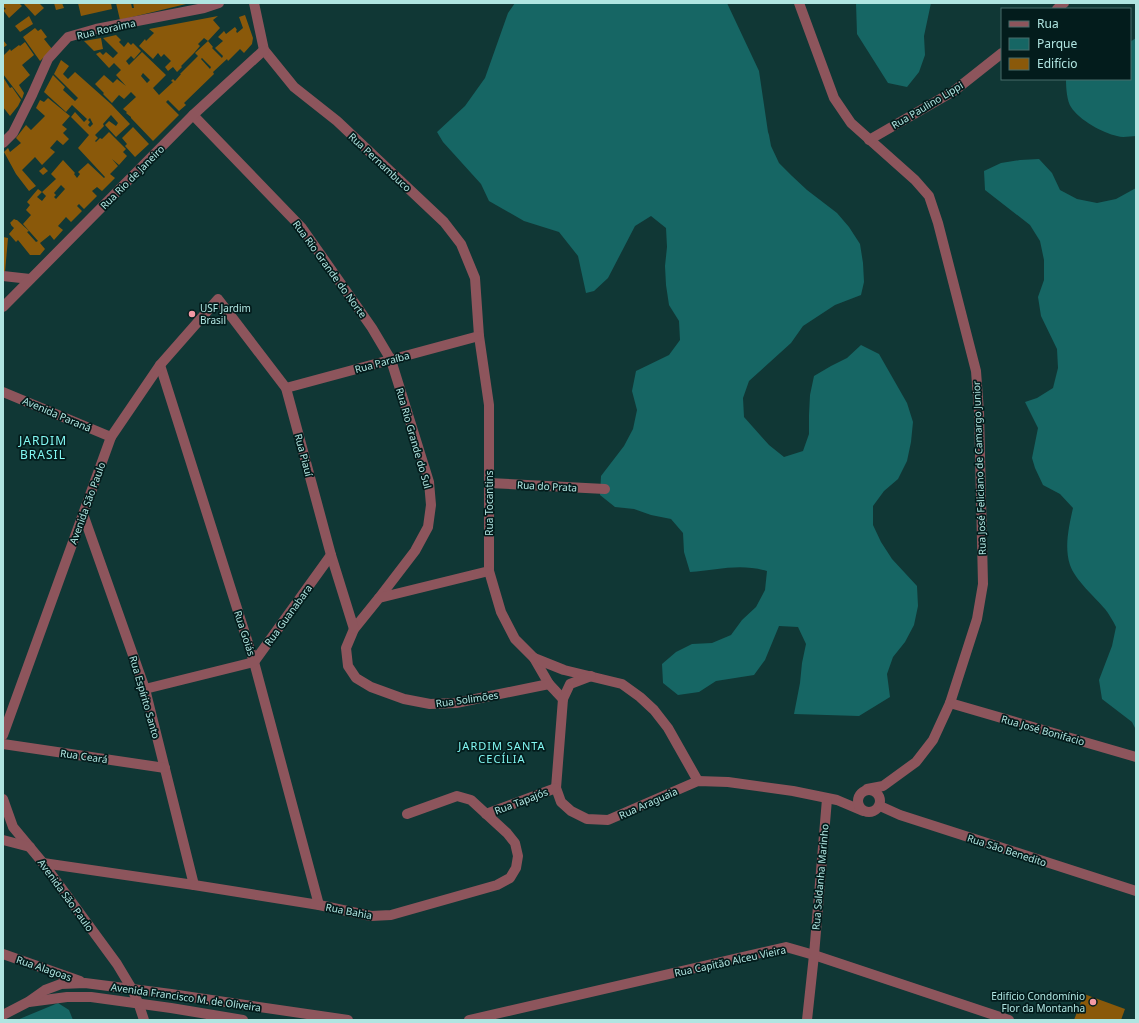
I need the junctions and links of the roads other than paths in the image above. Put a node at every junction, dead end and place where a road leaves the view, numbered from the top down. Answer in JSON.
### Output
{"nodes":[{"id":1,"x":219,"y":3,"type":"edge"},
{"id":2,"x":254,"y":3,"type":"edge"},
{"id":3,"x":799,"y":3,"type":"edge"},
{"id":4,"x":264,"y":50,"type":"junction"},
{"id":5,"x":1001,"y":54,"type":"edge"},
{"id":6,"x":193,"y":115,"type":"junction"},
{"id":7,"x":869,"y":140,"type":"junction"},
{"id":8,"x":3,"y":143,"type":"edge"},
{"id":9,"x":3,"y":276,"type":"edge"},
{"id":10,"x":30,"y":279,"type":"junction"},
{"id":11,"x":218,"y":299,"type":"joint"},
{"id":12,"x":3,"y":307,"type":"edge"},
{"id":13,"x":479,"y":336,"type":"junction"},
{"id":14,"x":392,"y":360,"type":"junction"},
{"id":15,"x":160,"y":365,"type":"junction"},
{"id":16,"x":286,"y":388,"type":"junction"},
{"id":17,"x":3,"y":393,"type":"edge"},
{"id":18,"x":111,"y":437,"type":"junction"},
{"id":19,"x":489,"y":483,"type":"junction"},
{"id":20,"x":605,"y":488,"type":"dead end"},
{"id":21,"x":83,"y":514,"type":"junction"},
{"id":22,"x":331,"y":555,"type":"junction"},
{"id":23,"x":489,"y":571,"type":"junction"},
{"id":24,"x":379,"y":598,"type":"junction"},
{"id":25,"x":354,"y":629,"type":"junction"},
{"id":26,"x":534,"y":658,"type":"junction"},
{"id":27,"x":254,"y":662,"type":"junction"},
{"id":28,"x":591,"y":676,"type":"junction"},
{"id":29,"x":549,"y":684,"type":"junction"},
{"id":30,"x":145,"y":689,"type":"junction"},
{"id":31,"x":563,"y":699,"type":"junction"},
{"id":32,"x":950,"y":703,"type":"junction"},
{"id":33,"x":3,"y":735,"type":"edge"},
{"id":34,"x":3,"y":744,"type":"edge"},
{"id":35,"x":1136,"y":757,"type":"edge"},
{"id":36,"x":165,"y":768,"type":"junction"},
{"id":37,"x":698,"y":781,"type":"junction"},
{"id":38,"x":883,"y":786,"type":"junction"},
{"id":39,"x":556,"y":788,"type":"junction"},
{"id":40,"x":863,"y":792,"type":"junction"},
{"id":41,"x":827,"y":798,"type":"junction"},
{"id":42,"x":3,"y":799,"type":"edge"},
{"id":43,"x":837,"y":800,"type":"junction"},
{"id":44,"x":880,"y":802,"type":"junction"},
{"id":45,"x":863,"y":811,"type":"junction"},
{"id":46,"x":407,"y":814,"type":"dead end"},
{"id":47,"x":486,"y":814,"type":"junction"},
{"id":48,"x":3,"y":840,"type":"edge"},
{"id":49,"x":30,"y":848,"type":"junction"},
{"id":50,"x":43,"y":863,"type":"junction"},
{"id":51,"x":194,"y":885,"type":"junction"},
{"id":52,"x":1136,"y":891,"type":"edge"},
{"id":53,"x":319,"y":905,"type":"junction"},
{"id":54,"x":3,"y":954,"type":"edge"},
{"id":55,"x":814,"y":955,"type":"junction"},
{"id":56,"x":85,"y":983,"type":"junction"},
{"id":57,"x":132,"y":989,"type":"junction"},
{"id":58,"x":85,"y":998,"type":"junction"},
{"id":59,"x":28,"y":1002,"type":"junction"},
{"id":60,"x":139,"y":1005,"type":"junction"},
{"id":61,"x":3,"y":1015,"type":"edge"},
{"id":62,"x":331,"y":1019,"type":"edge"},
{"id":63,"x":144,"y":1020,"type":"edge"},
{"id":64,"x":243,"y":1020,"type":"edge"},
{"id":65,"x":348,"y":1020,"type":"edge"},
{"id":66,"x":469,"y":1020,"type":"edge"},
{"id":67,"x":807,"y":1020,"type":"edge"},
{"id":68,"x":1009,"y":1020,"type":"edge"}],
"edges":[{"from":1,"to":8,"type":"street","name":"Rua Roraima"},
{"from":2,"to":4,"type":"street","name":"Rua Pernambuco"},
{"from":3,"to":7,"type":"street","name":"Rua José Feliciano de Camargo Junior"},
{"from":4,"to":6,"type":"street","name":"Rua Rio de Janeiro"},
{"from":4,"to":13,"type":"street","name":"Rua Pernambuco"},
{"from":5,"to":7,"type":"street","name":"Rua Paulino Lippi"},
{"from":6,"to":10,"type":"street","name":"Rua Rio de Janeiro"},
{"from":6,"to":14,"type":"street","name":"Rua Rio Grande do Norte"},
{"from":7,"to":32,"type":"street","name":"Rua José Feliciano de Camargo Junior"},
{"from":9,"to":10,"type":"street"},
{"from":10,"to":12,"type":"street","name":"Rua Rio de Janeiro"},
{"from":11,"to":15,"type":"street","name":"Avenida São Paulo"},
{"from":11,"to":16,"type":"street","name":"Rua Piauí"},
{"from":13,"to":14,"type":"street","name":"Rua Paraíba"},
{"from":13,"to":19,"type":"street","name":"Rua Tocantins"},
{"from":14,"to":16,"type":"street","name":"Rua Paraíba"},
{"from":14,"to":24,"type":"street","name":"Rua Rio Grande do Sul"},
{"from":15,"to":18,"type":"street","name":"Avenida São Paulo"},
{"from":15,"to":27,"type":"street","name":"Rua Goiás"},
{"from":16,"to":22,"type":"street","name":"Rua Piauí"},
{"from":17,"to":18,"type":"street","name":"Avenida Paraná"},
{"from":18,"to":21,"type":"street","name":"Avenida São Paulo"},
{"from":19,"to":20,"type":"street","name":"Rua do Prata"},
{"from":19,"to":23,"type":"street","name":"Rua Tocantins"},
{"from":21,"to":30,"type":"street","name":"Rua Espírito Santo"},
{"from":21,"to":33,"type":"street","name":"Avenida São Paulo"},
{"from":22,"to":25,"type":"street","name":"Rua Piauí"},
{"from":22,"to":27,"type":"street","name":"Rua Guanabara"},
{"from":23,"to":24,"type":"street"},
{"from":23,"to":26,"type":"street","name":"Rua Tocantins"},
{"from":24,"to":25,"type":"street","name":"Rua Solimões"},
{"from":25,"to":29,"type":"street","name":"Rua Solimões"},
{"from":26,"to":28,"type":"street","name":"Rua Tocantins"},
{"from":26,"to":29,"type":"street","name":"Rua Tocantins"},
{"from":27,"to":30,"type":"street"},
{"from":27,"to":53,"type":"street","name":"Rua Goiás"},
{"from":28,"to":31,"type":"street"},
{"from":28,"to":37,"type":"street","name":"Rua Tocantins"},
{"from":29,"to":31,"type":"street","name":"Rua Tocantins"},
{"from":30,"to":36,"type":"street","name":"Rua Espírito Santo"},
{"from":31,"to":39,"type":"street"},
{"from":32,"to":35,"type":"street","name":"Rua José Bonifacio"},
{"from":32,"to":38,"type":"street","name":"Rua José Feliciano de Camargo Junior"},
{"from":34,"to":36,"type":"street","name":"Rua Ceará"},
{"from":36,"to":51,"type":"street","name":"Rua Espírito Santo"},
{"from":37,"to":39,"type":"street","name":"Rua Araguaia"},
{"from":37,"to":41,"type":"street"},
{"from":38,"to":40,"type":"street","name":"Rua José Feliciano de Camargo Junior"},
{"from":38,"to":44,"type":"street"},
{"from":39,"to":47,"type":"street","name":"Rua Tapajós"},
{"from":40,"to":43,"type":"street"},
{"from":40,"to":44,"type":"street","name":"Rua São Benedito"},
{"from":40,"to":45,"type":"street"},
{"from":41,"to":43,"type":"street"},
{"from":41,"to":55,"type":"street","name":"Rua Saldanha Marinho"},
{"from":42,"to":49,"type":"street","name":"Avenida São Paulo"},
{"from":43,"to":45,"type":"street"},
{"from":44,"to":45,"type":"street"},
{"from":44,"to":52,"type":"street","name":"Rua São Benedito"},
{"from":46,"to":47,"type":"street","name":"Rua Bahia"},
{"from":47,"to":53,"type":"street","name":"Rua Bahia"},
{"from":48,"to":49,"type":"street"},
{"from":49,"to":50,"type":"street","name":"Avenida São Paulo"},
{"from":50,"to":51,"type":"street","name":"Rua Bahia"},
{"from":50,"to":57,"type":"street","name":"Avenida São Paulo"},
{"from":51,"to":53,"type":"street","name":"Rua Bahia"},
{"from":54,"to":56,"type":"street","name":"Rua Alagoas"},
{"from":55,"to":66,"type":"street","name":"Rua Capitão Alceu Vieira"},
{"from":55,"to":67,"type":"street","name":"Rua Saldanha Marinho"},
{"from":55,"to":68,"type":"street","name":"Rua Capitão Alceu Vieira"},
{"from":56,"to":57,"type":"street","name":"Avenida Francisco M. de Oliveira"},
{"from":56,"to":58,"type":"street"},
{"from":56,"to":59,"type":"street","name":"Avenida Francisco M. de Oliveira"},
{"from":57,"to":60,"type":"street","name":"Avenida São Paulo"},
{"from":57,"to":62,"type":"street","name":"Avenida Francisco M. de Oliveira"},
{"from":58,"to":59,"type":"street","name":"Avenida Francisco M. de Oliveira"},
{"from":58,"to":60,"type":"street","name":"Avenida Francisco M. de Oliveira"},
{"from":59,"to":61,"type":"street","name":"Avenida Francisco M. de Oliveira"},
{"from":60,"to":63,"type":"street","name":"Avenida São Paulo"},
{"from":60,"to":64,"type":"street","name":"Avenida Francisco M. de Oliveira"},
{"from":62,"to":65,"type":"street","name":"Avenida Francisco M. de Oliveira"}]}
